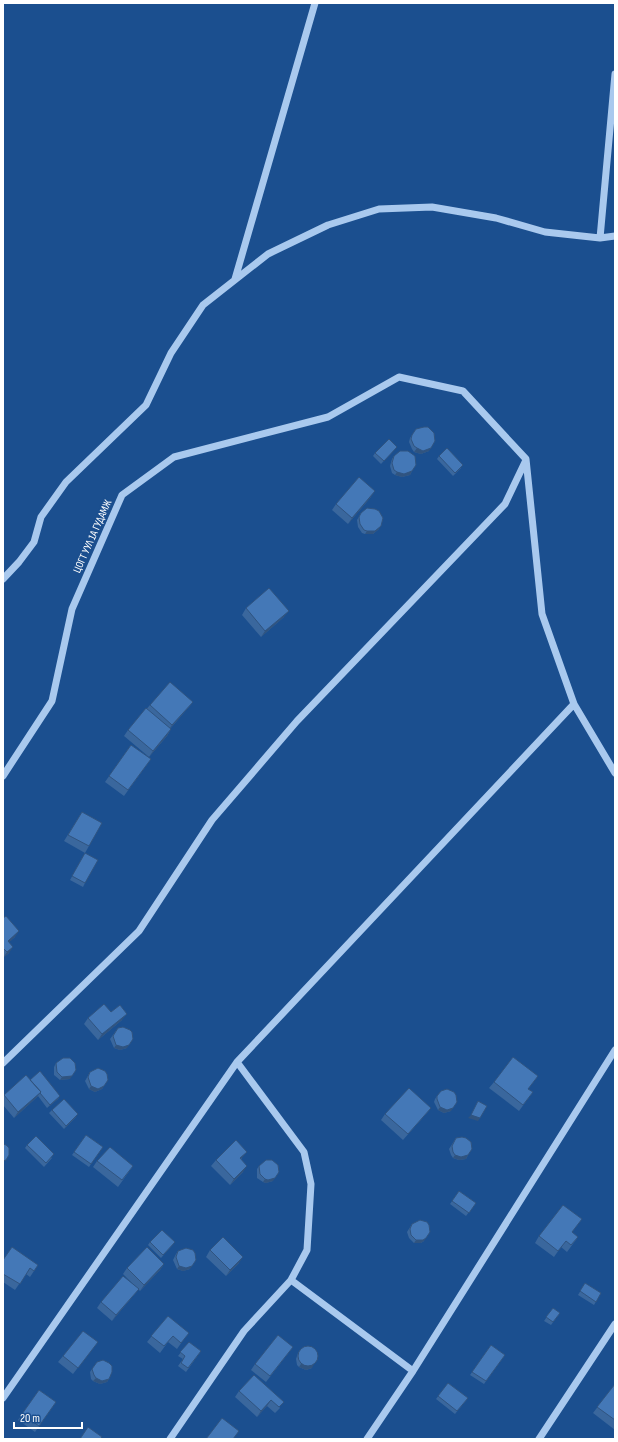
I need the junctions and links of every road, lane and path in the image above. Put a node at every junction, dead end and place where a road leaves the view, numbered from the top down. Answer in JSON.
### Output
{"nodes":[{"id":1,"x":315,"y":3,"type":"edge"},
{"id":2,"x":615,"y":74,"type":"edge"},
{"id":3,"x":615,"y":236,"type":"edge"},
{"id":4,"x":600,"y":238,"type":"junction"},
{"id":5,"x":235,"y":280,"type":"junction"},
{"id":6,"x":526,"y":459,"type":"junction"},
{"id":7,"x":3,"y":579,"type":"edge"},
{"id":8,"x":574,"y":704,"type":"junction"},
{"id":9,"x":615,"y":774,"type":"edge"},
{"id":10,"x":3,"y":776,"type":"edge"},
{"id":11,"x":615,"y":1050,"type":"edge"},
{"id":12,"x":237,"y":1062,"type":"junction"},
{"id":13,"x":3,"y":1063,"type":"edge"},
{"id":14,"x":291,"y":1280,"type":"junction"},
{"id":15,"x":615,"y":1324,"type":"edge"},
{"id":16,"x":413,"y":1371,"type":"junction"},
{"id":17,"x":3,"y":1398,"type":"edge"},
{"id":18,"x":170,"y":1439,"type":"edge"},
{"id":19,"x":367,"y":1439,"type":"edge"},
{"id":20,"x":539,"y":1439,"type":"edge"}],
"edges":[{"from":1,"to":5,"type":"street"},
{"from":2,"to":4,"type":"street"},
{"from":3,"to":4,"type":"street"},
{"from":4,"to":5,"type":"street"},
{"from":5,"to":7,"type":"street"},
{"from":6,"to":8,"type":"street"},
{"from":6,"to":10,"type":"street","name":"ЦОГТ УУЛ 1А ГУДАМЖ"},
{"from":6,"to":13,"type":"street"},
{"from":8,"to":9,"type":"street"},
{"from":8,"to":12,"type":"street"},
{"from":11,"to":16,"type":"street"},
{"from":12,"to":14,"type":"street"},
{"from":12,"to":17,"type":"street"},
{"from":14,"to":16,"type":"street"},
{"from":14,"to":18,"type":"street"},
{"from":15,"to":20,"type":"street"},
{"from":16,"to":19,"type":"street"}]}
